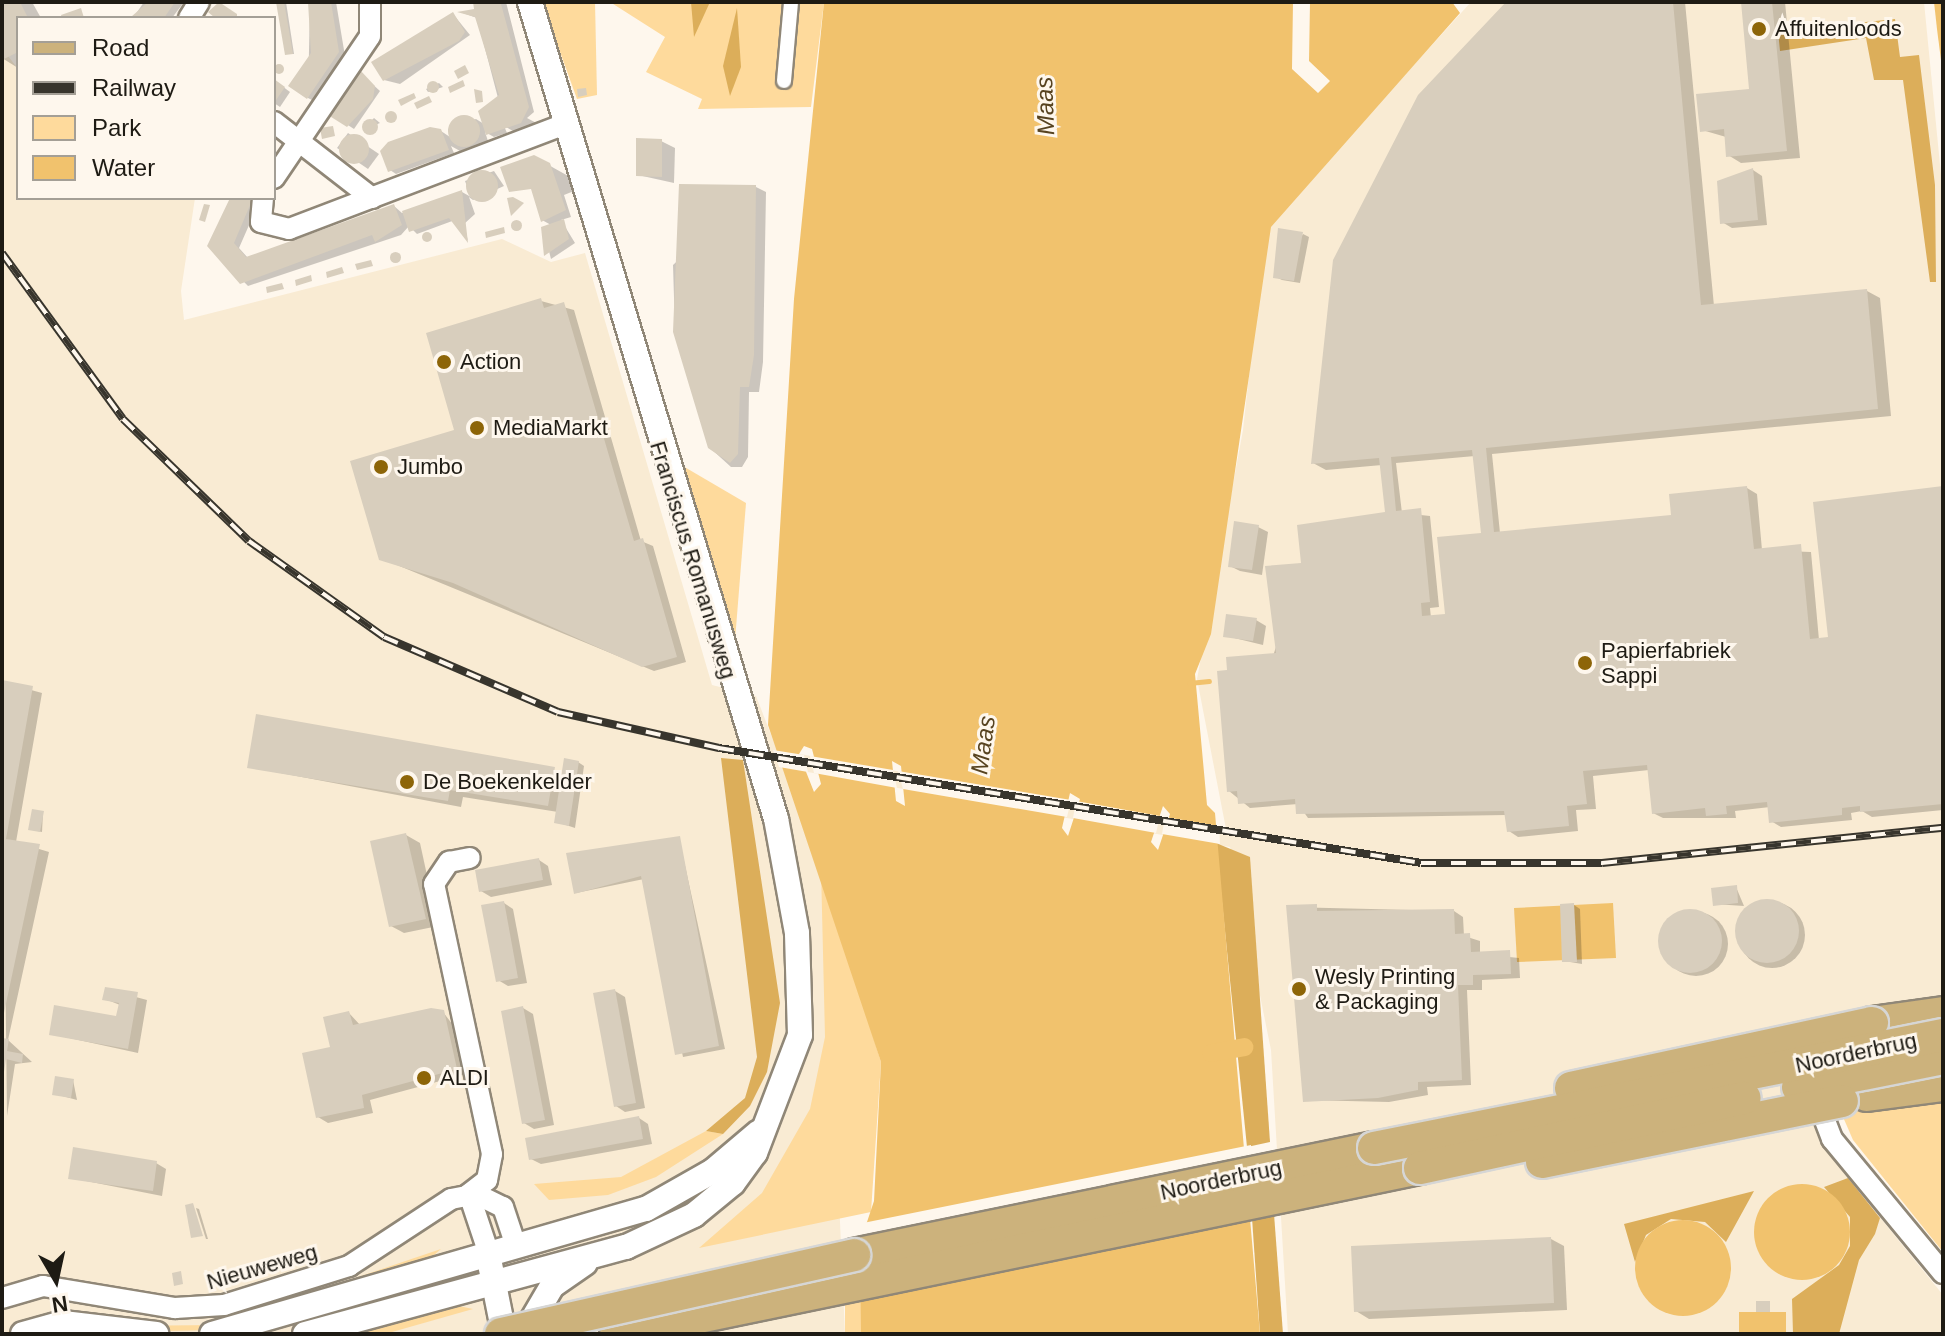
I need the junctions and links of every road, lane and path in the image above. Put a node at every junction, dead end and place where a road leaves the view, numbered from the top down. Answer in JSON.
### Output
{"nodes":[{"id":1,"x":370,"y":2,"type":"edge"},
{"id":2,"x":530,"y":2,"type":"edge"},
{"id":3,"x":791,"y":2,"type":"edge"},
{"id":4,"x":784,"y":81,"type":"dead end"},
{"id":5,"x":276,"y":123,"type":"edge"},
{"id":6,"x":563,"y":125,"type":"junction"},
{"id":7,"x":296,"y":138,"type":"junction"},
{"id":8,"x":276,"y":174,"type":"edge"},
{"id":9,"x":372,"y":198,"type":"junction"},
{"id":10,"x":263,"y":200,"type":"edge"},
{"id":11,"x":470,"y":858,"type":"dead end"},
{"id":12,"x":1943,"y":1013,"type":"edge"},
{"id":13,"x":1804,"y":1021,"type":"dead end"},
{"id":14,"x":1943,"y":1035,"type":"edge"},
{"id":15,"x":1943,"y":1058,"type":"edge"},
{"id":16,"x":1943,"y":1085,"type":"edge"},
{"id":17,"x":772,"y":1121,"type":"junction"},
{"id":18,"x":1374,"y":1148,"type":"junction"},
{"id":19,"x":1420,"y":1168,"type":"junction"},
{"id":20,"x":469,"y":1194,"type":"junction"},
{"id":21,"x":516,"y":1246,"type":"junction"},
{"id":22,"x":608,"y":1251,"type":"junction"},
{"id":23,"x":489,"y":1254,"type":"junction"},
{"id":24,"x":521,"y":1272,"type":"junction"},
{"id":25,"x":1943,"y":1273,"type":"edge"},
{"id":26,"x":493,"y":1279,"type":"junction"},
{"id":27,"x":2,"y":1298,"type":"edge"},
{"id":28,"x":532,"y":1328,"type":"edge"},
{"id":29,"x":23,"y":1334,"type":"edge"},
{"id":30,"x":156,"y":1334,"type":"edge"},
{"id":31,"x":212,"y":1334,"type":"edge"},
{"id":32,"x":305,"y":1334,"type":"edge"},
{"id":33,"x":503,"y":1334,"type":"edge"},
{"id":34,"x":616,"y":1334,"type":"edge"}],
"edges":[{"from":1,"to":7,"type":"street"},
{"from":2,"to":6,"type":"street","name":"Franciscus Romanusweg"},
{"from":3,"to":4,"type":"street"},
{"from":5,"to":7,"type":"street"},
{"from":6,"to":9,"type":"street"},
{"from":6,"to":17,"type":"street","name":"Franciscus Romanusweg"},
{"from":7,"to":8,"type":"street"},
{"from":7,"to":9,"type":"street"},
{"from":9,"to":10,"type":"street"},
{"from":11,"to":20,"type":"street"},
{"from":12,"to":18,"type":"main road","bridge":true},
{"from":13,"to":25,"type":"street"},
{"from":14,"to":18,"type":"main road","name":"Noorderbrug","bridge":true},
{"from":15,"to":19,"type":"main road","name":"Noorderbrug","bridge":true},
{"from":16,"to":19,"type":"main road","bridge":true},
{"from":17,"to":21,"type":"street"},
{"from":17,"to":22,"type":"street","name":"Franciscus Romanusweg"},
{"from":18,"to":33,"type":"main road","name":"Noorderbrug","bridge":true},
{"from":19,"to":34,"type":"main road","name":"Noorderbrug"},
{"from":20,"to":21,"type":"street"},
{"from":20,"to":23,"type":"street"},
{"from":20,"to":27,"type":"street","name":"Nieuweweg"},
{"from":21,"to":23,"type":"street"},
{"from":21,"to":24,"type":"street"},
{"from":22,"to":24,"type":"street","name":"Franciscus Romanusweg"},
{"from":22,"to":28,"type":"street"},
{"from":23,"to":26,"type":"street"},
{"from":23,"to":31,"type":"street"},
{"from":24,"to":26,"type":"street","name":"Franciscus Romanusweg"},
{"from":24,"to":28,"type":"street"},
{"from":26,"to":32,"type":"street","name":"Franciscus Romanusweg"},
{"from":26,"to":33,"type":"street"},
{"from":29,"to":30,"type":"street"}]}
